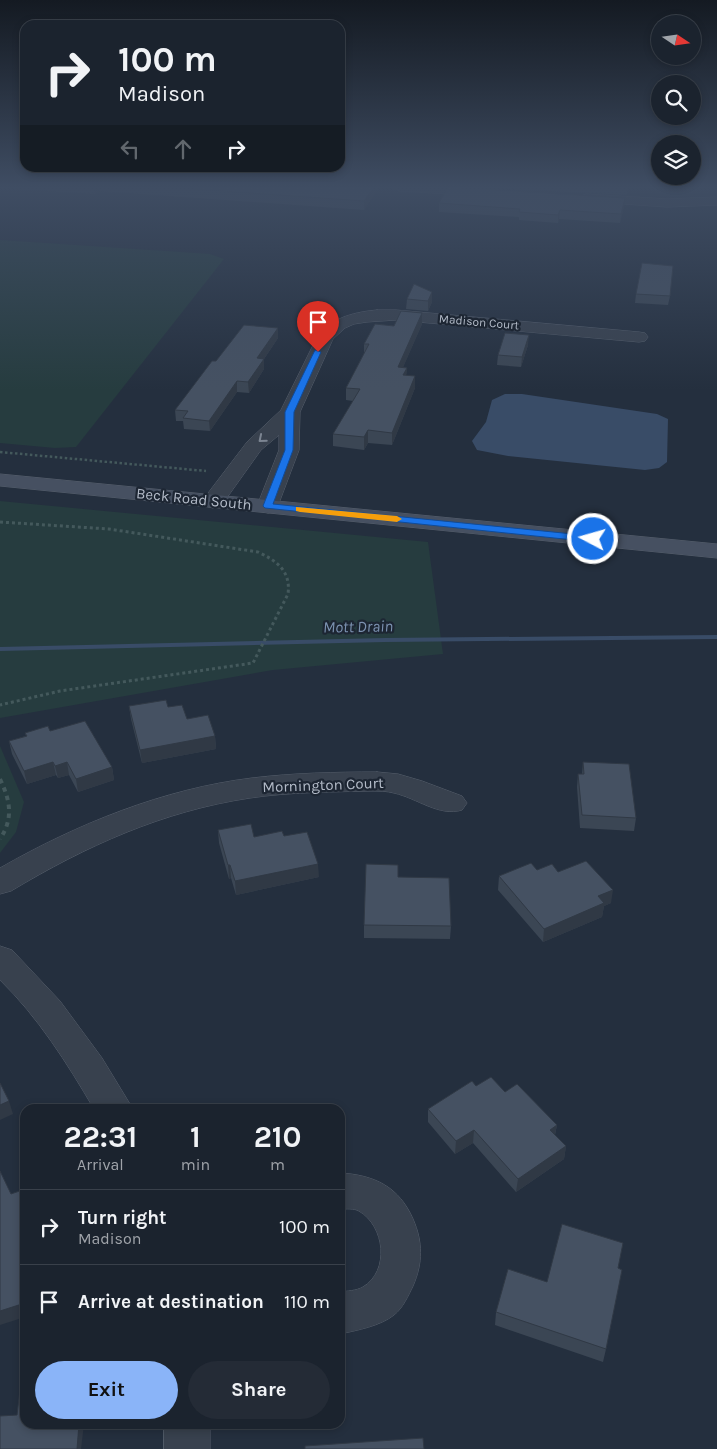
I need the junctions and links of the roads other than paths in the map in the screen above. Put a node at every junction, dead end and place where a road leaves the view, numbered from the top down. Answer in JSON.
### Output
{"nodes":[{"id":1,"x":639,"y":337,"type":"dead end"},
{"id":2,"x":290,"y":412,"type":"junction"},
{"id":3,"x":0,"y":480,"type":"edge"},
{"id":4,"x":213,"y":501,"type":"junction"},
{"id":5,"x":268,"y":506,"type":"junction"},
{"id":6,"x":717,"y":551,"type":"edge"},
{"id":7,"x":452,"y":803,"type":"dead end"},
{"id":8,"x":0,"y":883,"type":"edge"},
{"id":9,"x":0,"y":960,"type":"edge"},
{"id":10,"x":111,"y":1104,"type":"edge"},
{"id":11,"x":345,"y":1191,"type":"edge"},
{"id":12,"x":345,"y":1312,"type":"edge"},
{"id":13,"x":187,"y":1429,"type":"edge"},
{"id":14,"x":187,"y":1449,"type":"edge"}],
"edges":[{"from":1,"to":2,"type":"street","name":"Madison Court"},
{"from":2,"to":4,"type":"street","one_way":true},
{"from":2,"to":5,"type":"street"},
{"from":3,"to":4,"type":"main road","name":"Beck Road South"},
{"from":4,"to":5,"type":"main road","name":"Beck Road South"},
{"from":5,"to":6,"type":"main road","name":"Beck Road South"},
{"from":7,"to":8,"type":"street","name":"Mornington Court"},
{"from":9,"to":10,"type":"street"},
{"from":11,"to":12,"type":"street"},
{"from":13,"to":14,"type":"street"}]}
